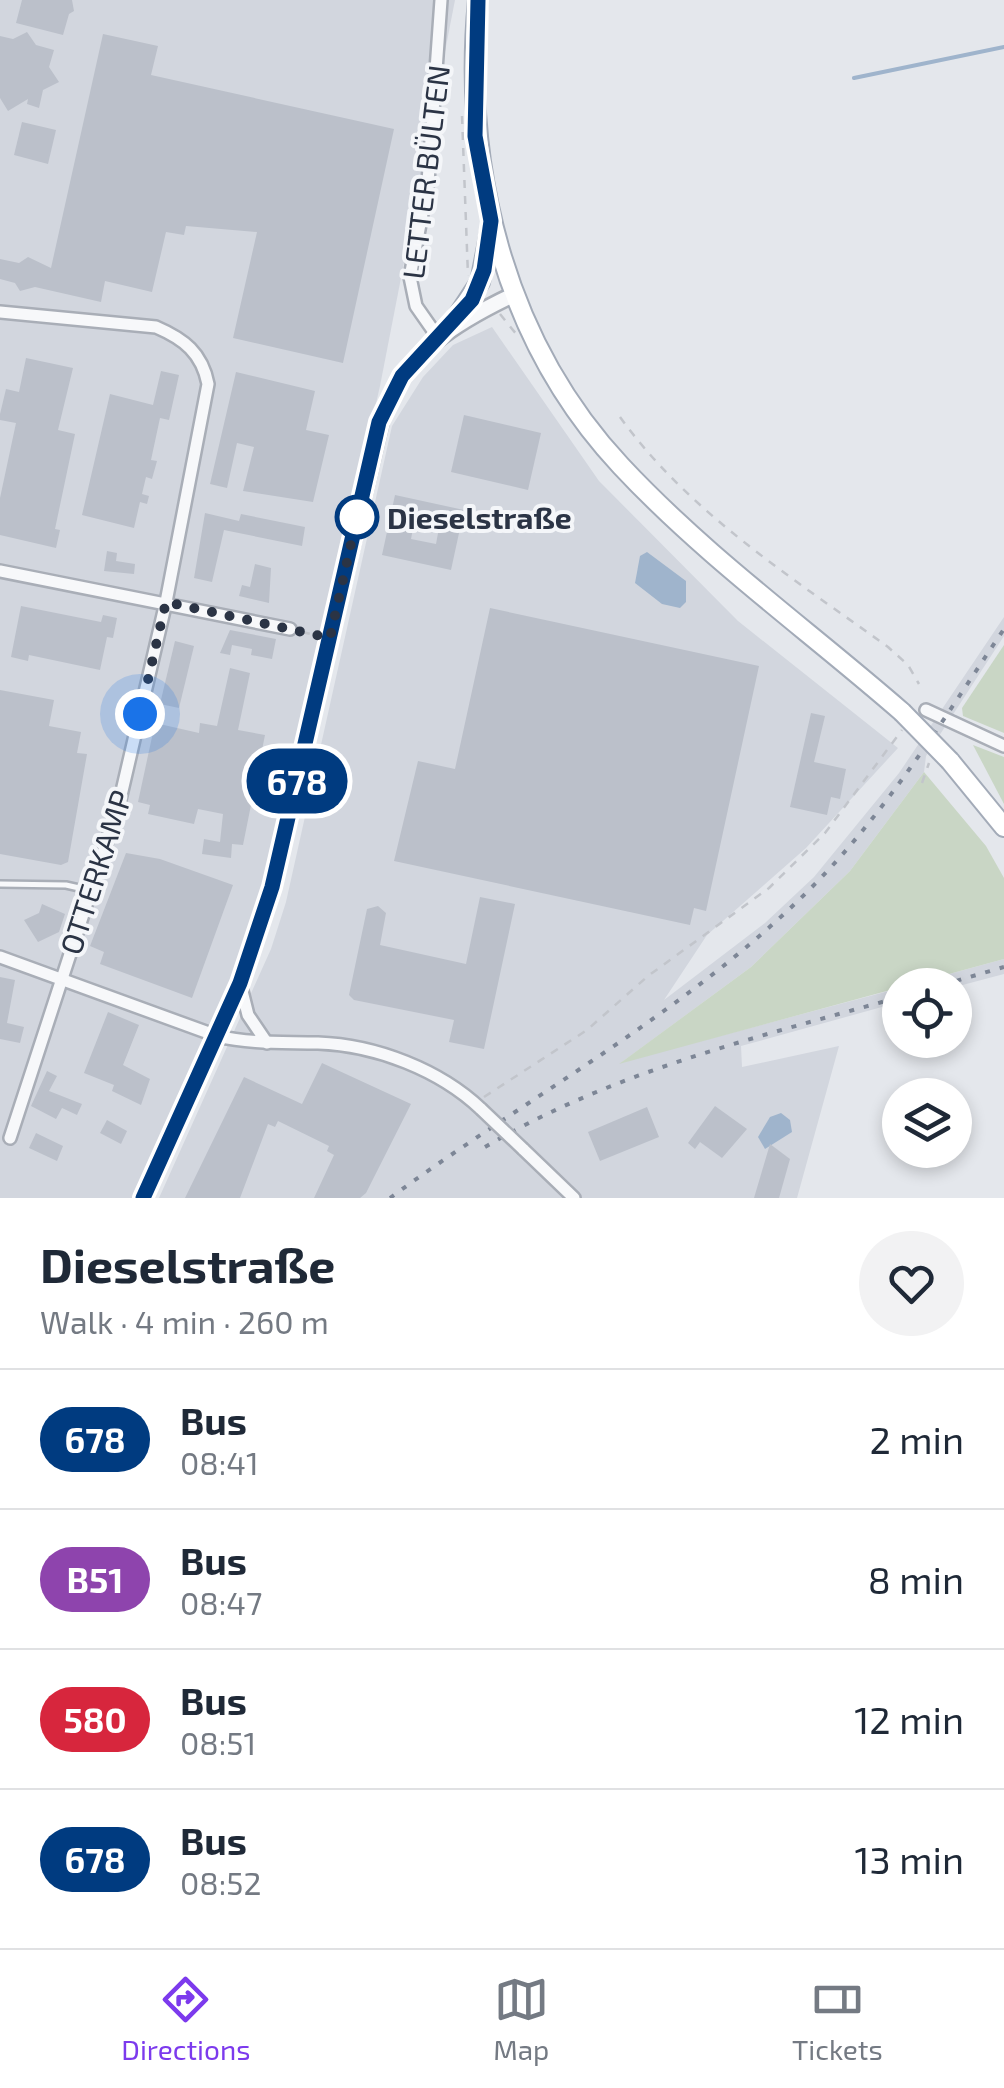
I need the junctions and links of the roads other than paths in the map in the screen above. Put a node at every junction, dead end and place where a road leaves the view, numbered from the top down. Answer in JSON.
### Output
{"nodes":[{"id":1,"x":441,"y":0,"type":"edge"},
{"id":2,"x":478,"y":0,"type":"edge"},
{"id":3,"x":491,"y":221,"type":"junction"},
{"id":4,"x":515,"y":294,"type":"junction"},
{"id":5,"x":0,"y":312,"type":"edge"},
{"id":6,"x":444,"y":331,"type":"junction"},
{"id":7,"x":0,"y":571,"type":"edge"},
{"id":8,"x":166,"y":602,"type":"junction"},
{"id":9,"x":290,"y":629,"type":"road end"},
{"id":10,"x":926,"y":710,"type":"dead end"},
{"id":11,"x":1004,"y":746,"type":"edge"},
{"id":12,"x":1004,"y":827,"type":"edge"},
{"id":13,"x":0,"y":884,"type":"edge"},
{"id":14,"x":90,"y":891,"type":"junction"},
{"id":15,"x":0,"y":957,"type":"edge"},
{"id":16,"x":62,"y":978,"type":"junction"},
{"id":17,"x":240,"y":983,"type":"junction"},
{"id":18,"x":217,"y":1036,"type":"junction"},
{"id":19,"x":267,"y":1043,"type":"junction"},
{"id":20,"x":10,"y":1138,"type":"dead end"},
{"id":21,"x":143,"y":1198,"type":"edge"},
{"id":22,"x":574,"y":1198,"type":"edge"}],
"edges":[{"from":1,"to":6,"type":"street","name":"LETTER BÜLTEN"},
{"from":2,"to":3,"type":"main road"},
{"from":3,"to":4,"type":"main road"},
{"from":3,"to":6,"type":"main road"},
{"from":4,"to":6,"type":"street"},
{"from":4,"to":12,"type":"main road","bridge":true},
{"from":5,"to":8,"type":"street"},
{"from":6,"to":17,"type":"street"},
{"from":7,"to":8,"type":"street"},
{"from":8,"to":9,"type":"street"},
{"from":8,"to":14,"type":"street","name":"OTTERKAMP"},
{"from":10,"to":11,"type":"street"},
{"from":13,"to":14,"type":"lane"},
{"from":14,"to":16,"type":"street","name":"OTTERKAMP"},
{"from":15,"to":16,"type":"street"},
{"from":16,"to":18,"type":"street"},
{"from":16,"to":20,"type":"street","name":"OTTERKAMP"},
{"from":17,"to":18,"type":"street"},
{"from":17,"to":19,"type":"street"},
{"from":18,"to":19,"type":"street"},
{"from":18,"to":21,"type":"street"},
{"from":19,"to":22,"type":"street","bridge":true}]}
